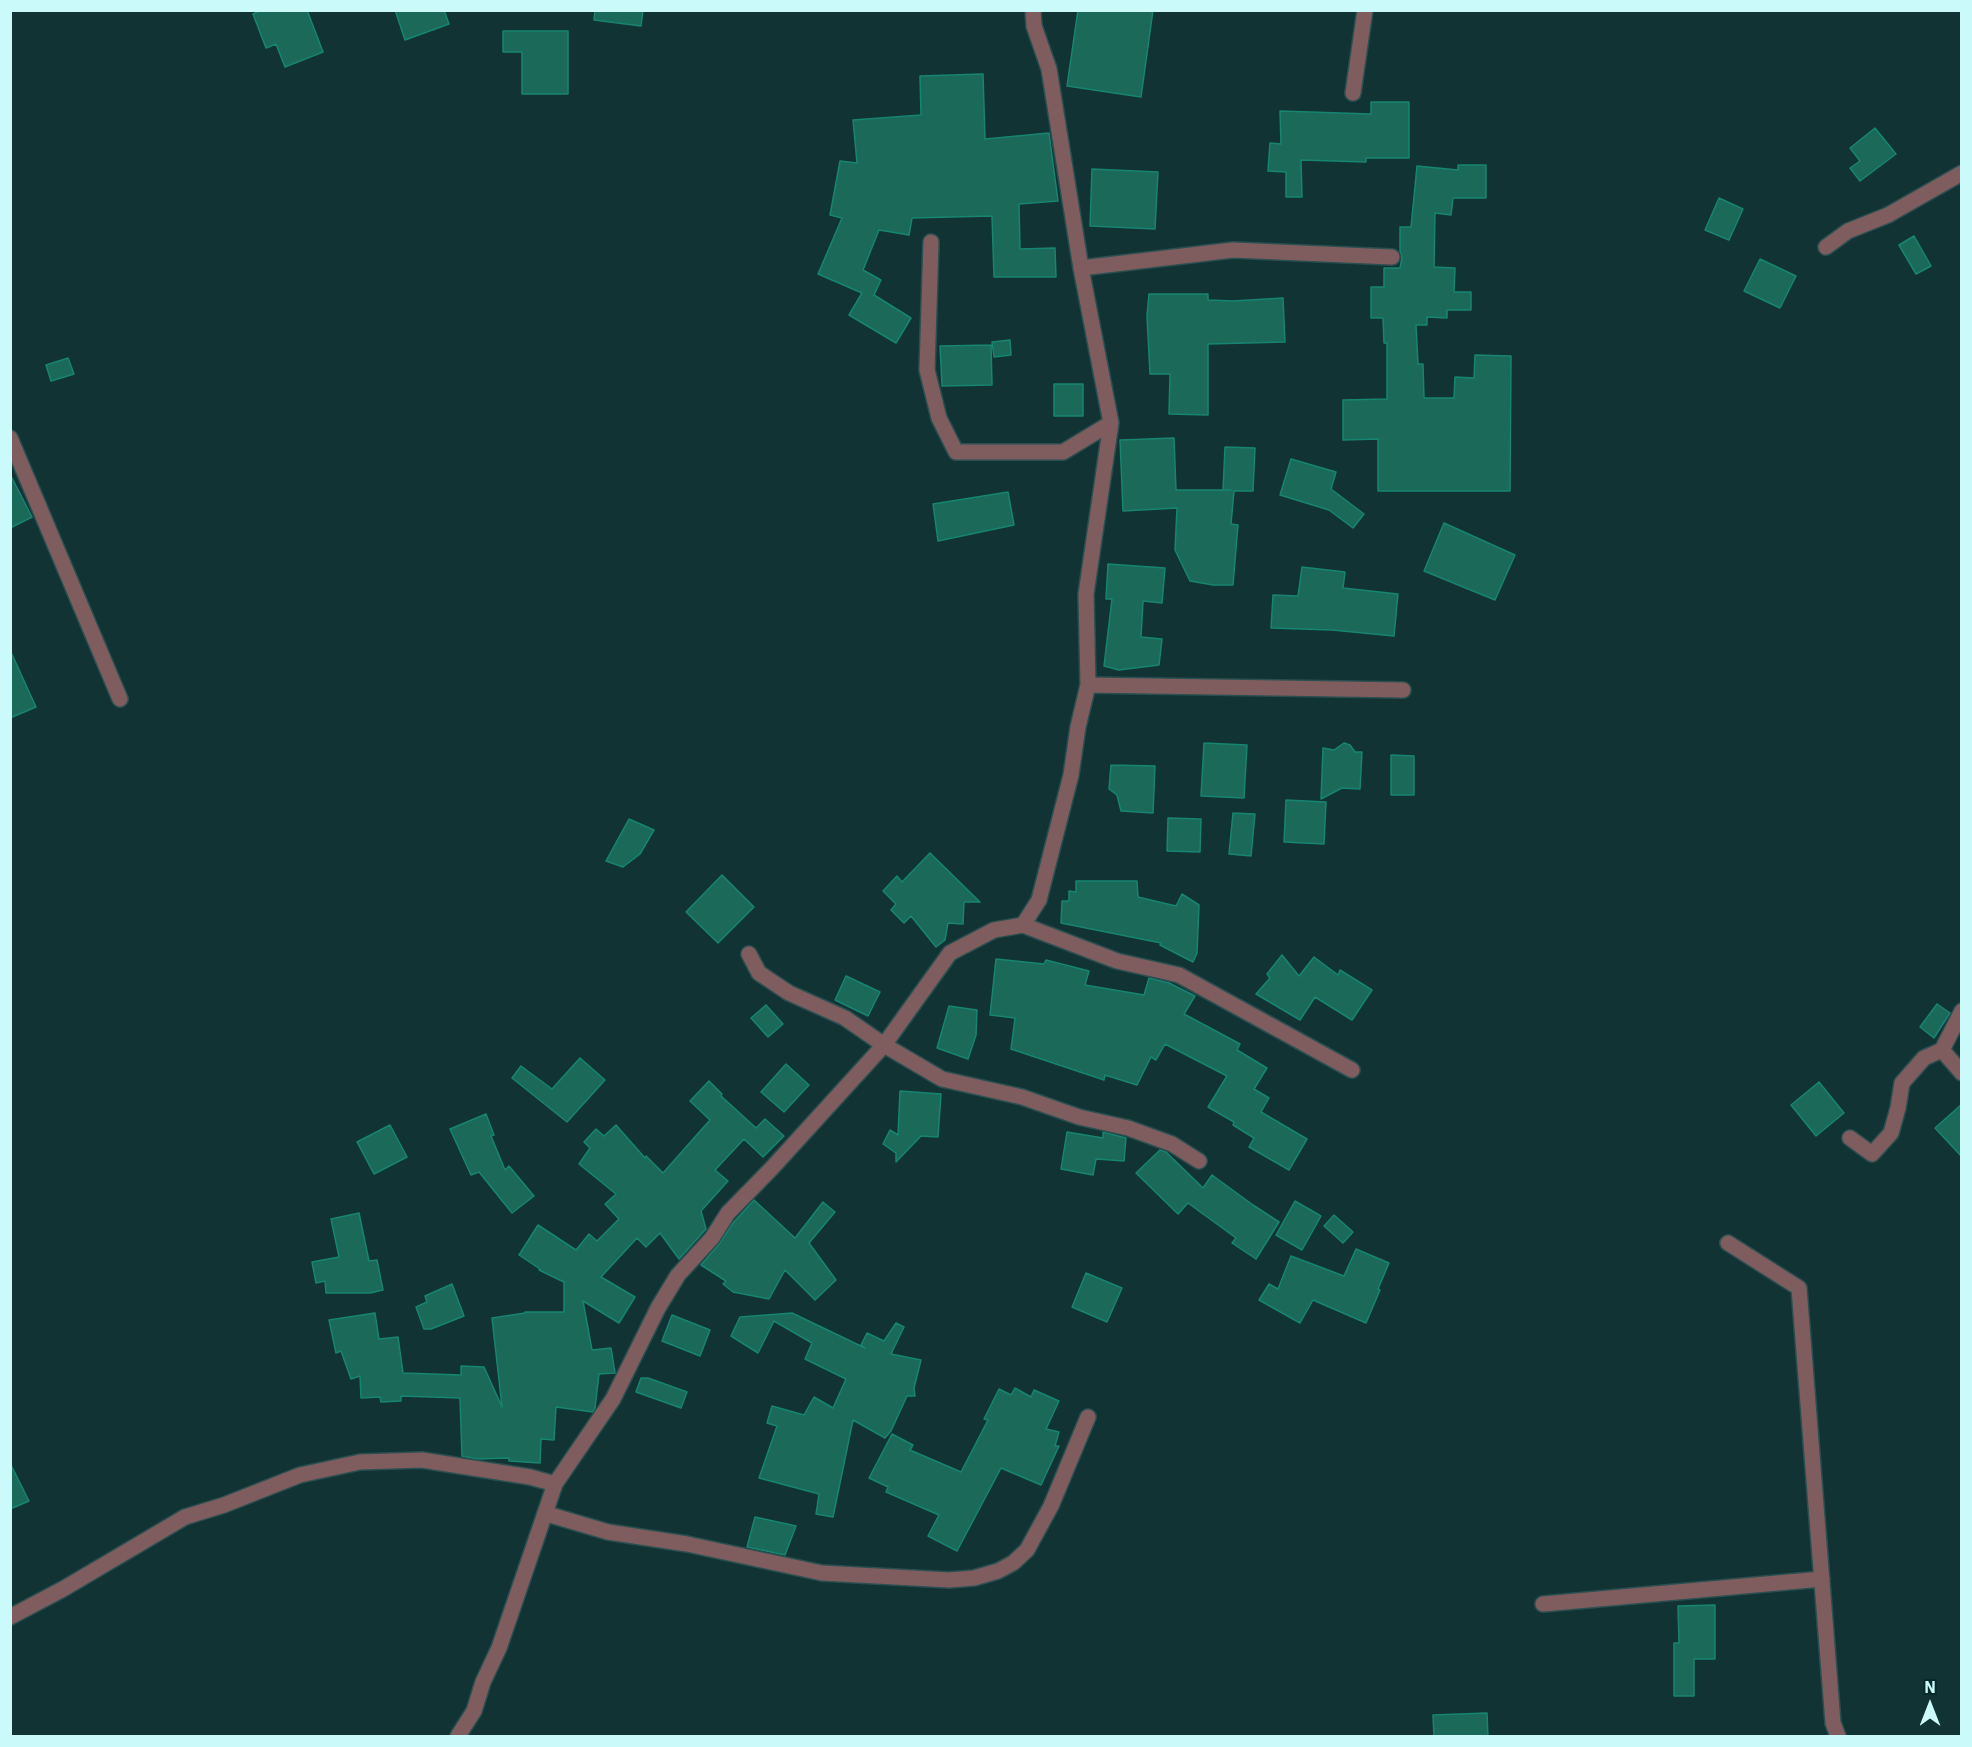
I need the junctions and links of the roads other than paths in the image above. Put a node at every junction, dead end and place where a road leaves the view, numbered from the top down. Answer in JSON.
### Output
{"nodes":[{"id":1,"x":1033,"y":10,"type":"edge"},
{"id":2,"x":1365,"y":10,"type":"edge"},
{"id":3,"x":1353,"y":93,"type":"dead end"},
{"id":4,"x":1962,"y":173,"type":"edge"},
{"id":5,"x":931,"y":242,"type":"dead end"},
{"id":6,"x":1826,"y":247,"type":"dead end"},
{"id":7,"x":1392,"y":257,"type":"dead end"},
{"id":8,"x":1081,"y":268,"type":"junction"},
{"id":9,"x":1112,"y":423,"type":"junction"},
{"id":10,"x":10,"y":438,"type":"edge"},
{"id":11,"x":1088,"y":685,"type":"junction"},
{"id":12,"x":1403,"y":690,"type":"dead end"},
{"id":13,"x":120,"y":699,"type":"dead end"},
{"id":14,"x":1023,"y":925,"type":"junction"},
{"id":15,"x":749,"y":954,"type":"dead end"},
{"id":16,"x":1962,"y":1011,"type":"edge"},
{"id":17,"x":884,"y":1045,"type":"junction"},
{"id":18,"x":1942,"y":1050,"type":"junction"},
{"id":19,"x":1352,"y":1070,"type":"dead end"},
{"id":20,"x":1962,"y":1073,"type":"edge"},
{"id":21,"x":1850,"y":1138,"type":"dead end"},
{"id":22,"x":1198,"y":1161,"type":"dead end"},
{"id":23,"x":1728,"y":1244,"type":"dead end"},
{"id":24,"x":1088,"y":1417,"type":"dead end"},
{"id":25,"x":555,"y":1484,"type":"junction"},
{"id":26,"x":547,"y":1514,"type":"junction"},
{"id":27,"x":1822,"y":1579,"type":"junction"},
{"id":28,"x":1543,"y":1604,"type":"dead end"},
{"id":29,"x":10,"y":1617,"type":"edge"},
{"id":30,"x":458,"y":1737,"type":"edge"},
{"id":31,"x":1838,"y":1737,"type":"edge"}],
"edges":[{"from":1,"to":8,"type":"street"},
{"from":2,"to":3,"type":"street"},
{"from":4,"to":6,"type":"street"},
{"from":5,"to":9,"type":"street"},
{"from":7,"to":8,"type":"street"},
{"from":8,"to":9,"type":"street"},
{"from":9,"to":11,"type":"street"},
{"from":10,"to":13,"type":"street"},
{"from":11,"to":12,"type":"street"},
{"from":11,"to":14,"type":"street"},
{"from":14,"to":17,"type":"street"},
{"from":14,"to":19,"type":"street"},
{"from":15,"to":17,"type":"street"},
{"from":16,"to":18,"type":"street"},
{"from":17,"to":22,"type":"street"},
{"from":17,"to":25,"type":"street"},
{"from":18,"to":20,"type":"street"},
{"from":18,"to":21,"type":"street"},
{"from":23,"to":27,"type":"street"},
{"from":24,"to":26,"type":"street"},
{"from":25,"to":26,"type":"street"},
{"from":25,"to":29,"type":"street"},
{"from":26,"to":30,"type":"street"},
{"from":27,"to":28,"type":"street"},
{"from":27,"to":31,"type":"street"}]}
